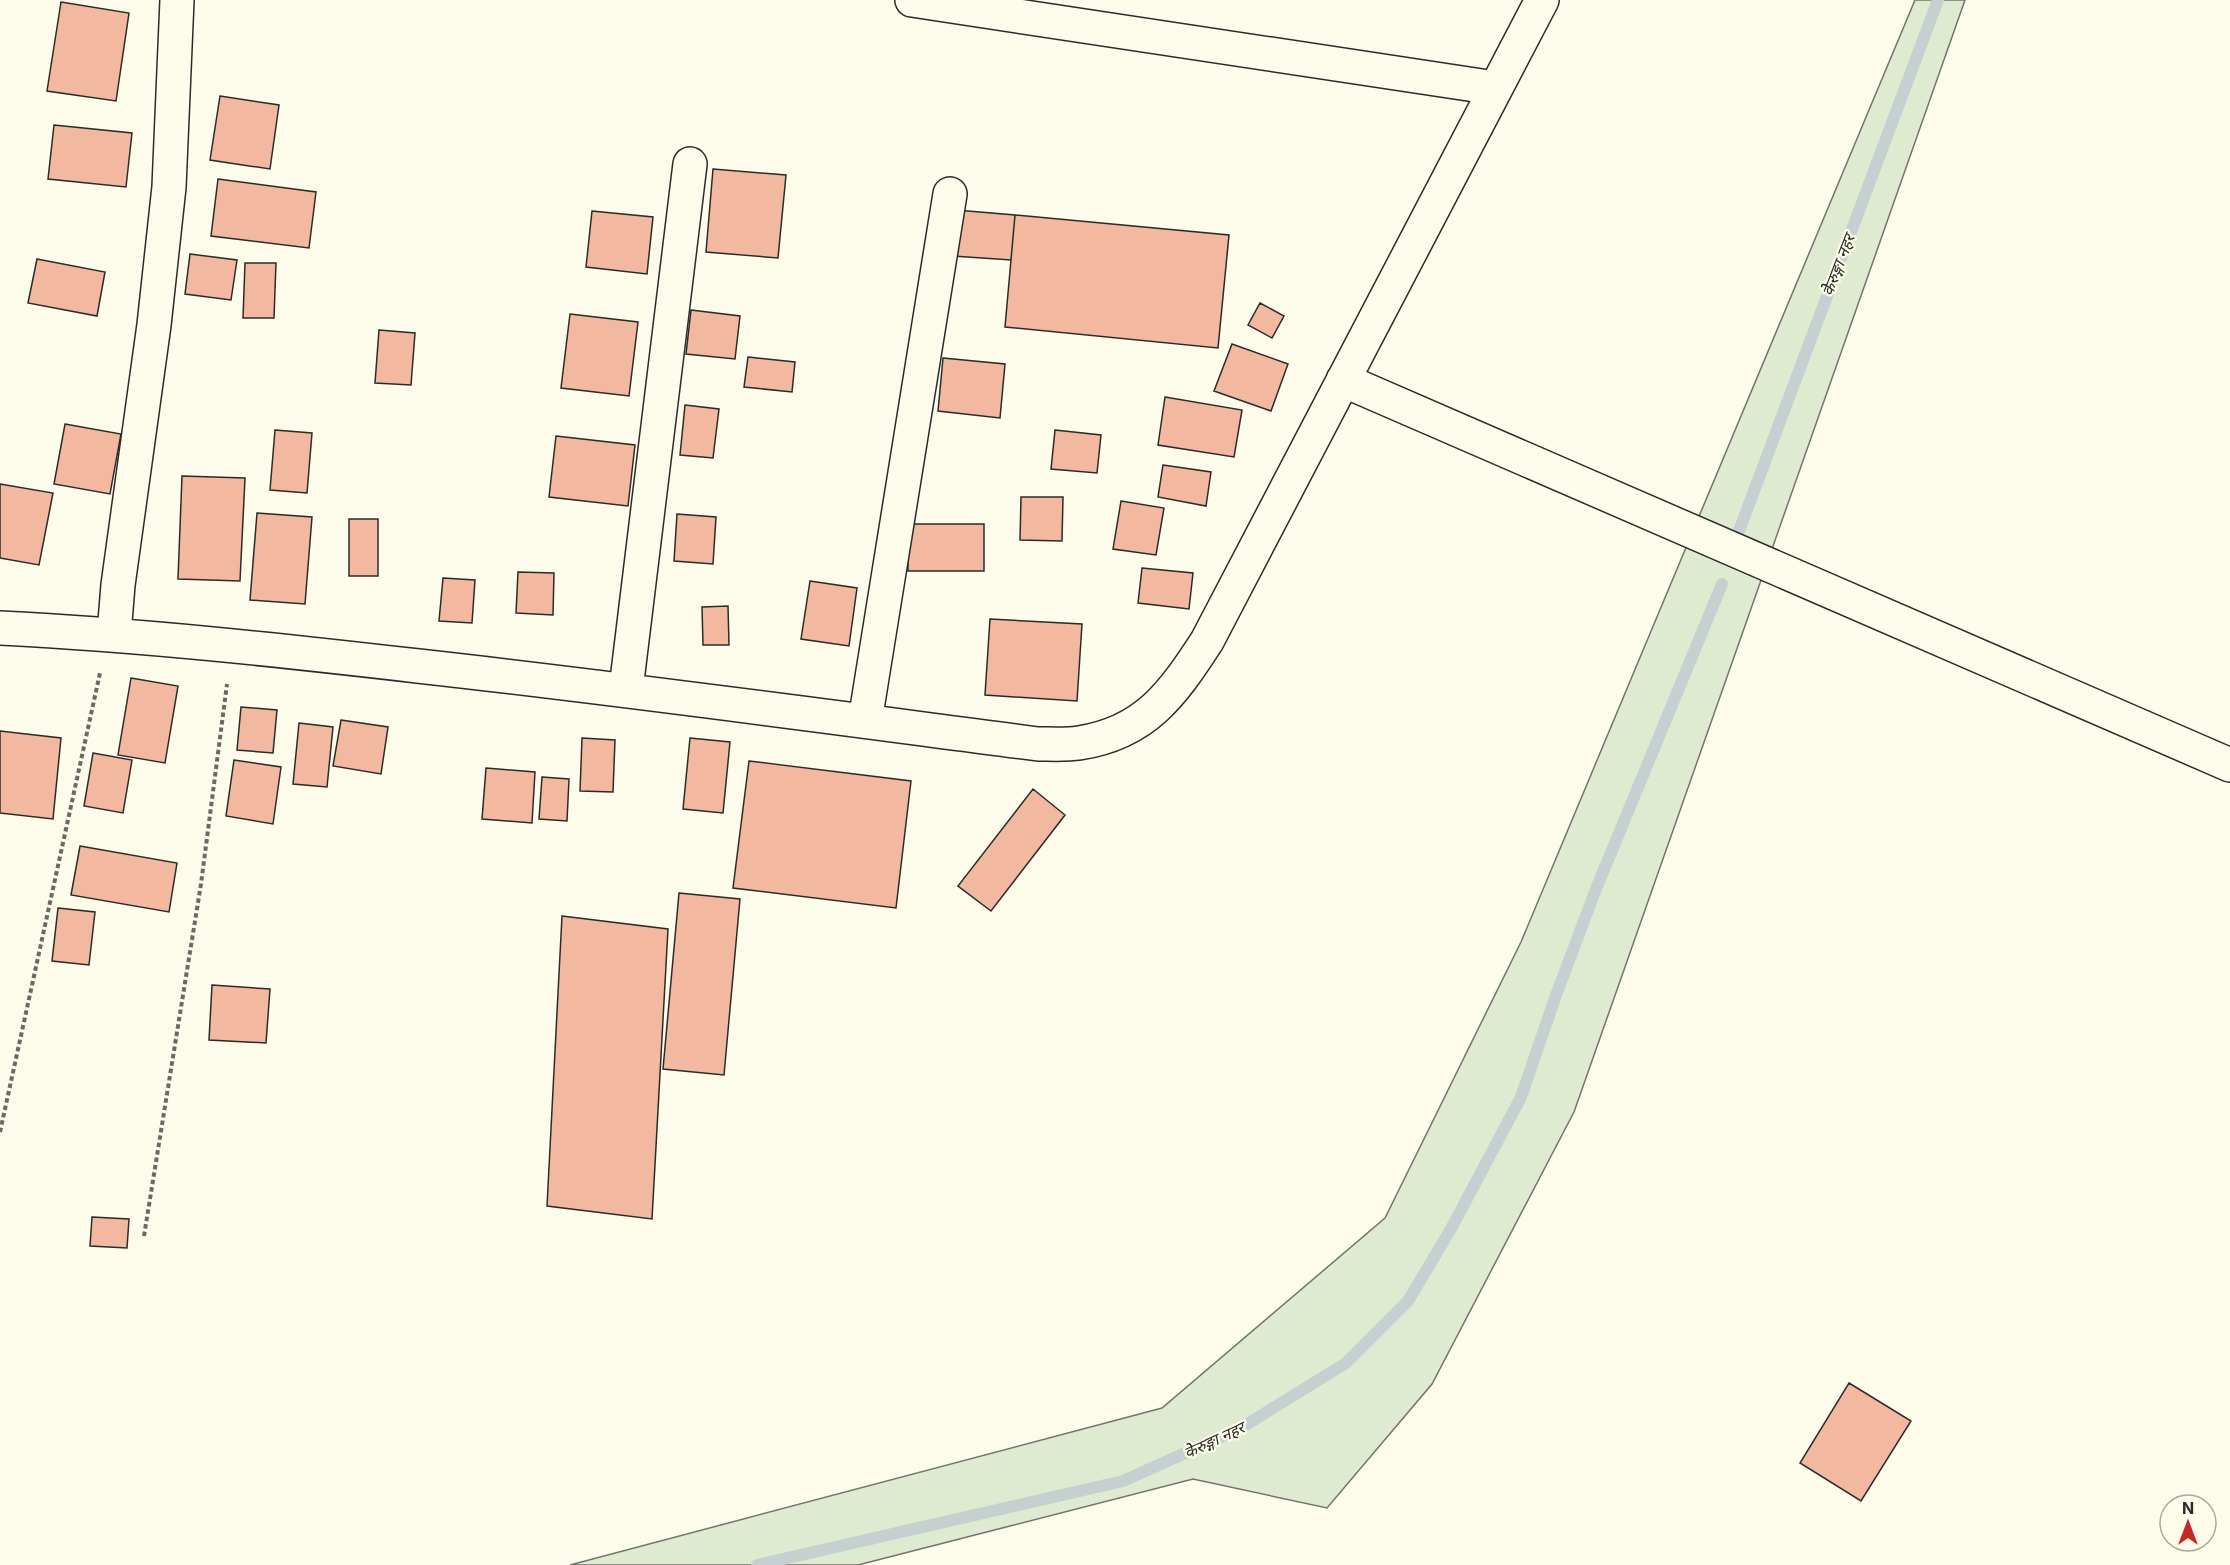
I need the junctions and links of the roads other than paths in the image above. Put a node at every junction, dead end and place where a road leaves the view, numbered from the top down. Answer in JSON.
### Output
{"nodes":[{"id":1,"x":177,"y":0,"type":"edge"},
{"id":2,"x":912,"y":0,"type":"edge"},
{"id":3,"x":1542,"y":0,"type":"edge"},
{"id":4,"x":1495,"y":88,"type":"junction"},
{"id":5,"x":690,"y":164,"type":"dead end"},
{"id":6,"x":950,"y":194,"type":"dead end"},
{"id":7,"x":1343,"y":380,"type":"junction"},
{"id":8,"x":0,"y":628,"type":"edge"},
{"id":9,"x":114,"y":634,"type":"junction"},
{"id":10,"x":626,"y":689,"type":"junction"},
{"id":11,"x":865,"y":721,"type":"junction"},
{"id":12,"x":2230,"y":765,"type":"edge"}],
"edges":[{"from":1,"to":9,"type":"street"},
{"from":2,"to":4,"type":"street"},
{"from":3,"to":4,"type":"street"},
{"from":4,"to":7,"type":"street"},
{"from":5,"to":10,"type":"street"},
{"from":6,"to":11,"type":"street"},
{"from":7,"to":11,"type":"street"},
{"from":7,"to":12,"type":"street"},
{"from":8,"to":9,"type":"street"},
{"from":9,"to":10,"type":"street"},
{"from":10,"to":11,"type":"street"}]}
